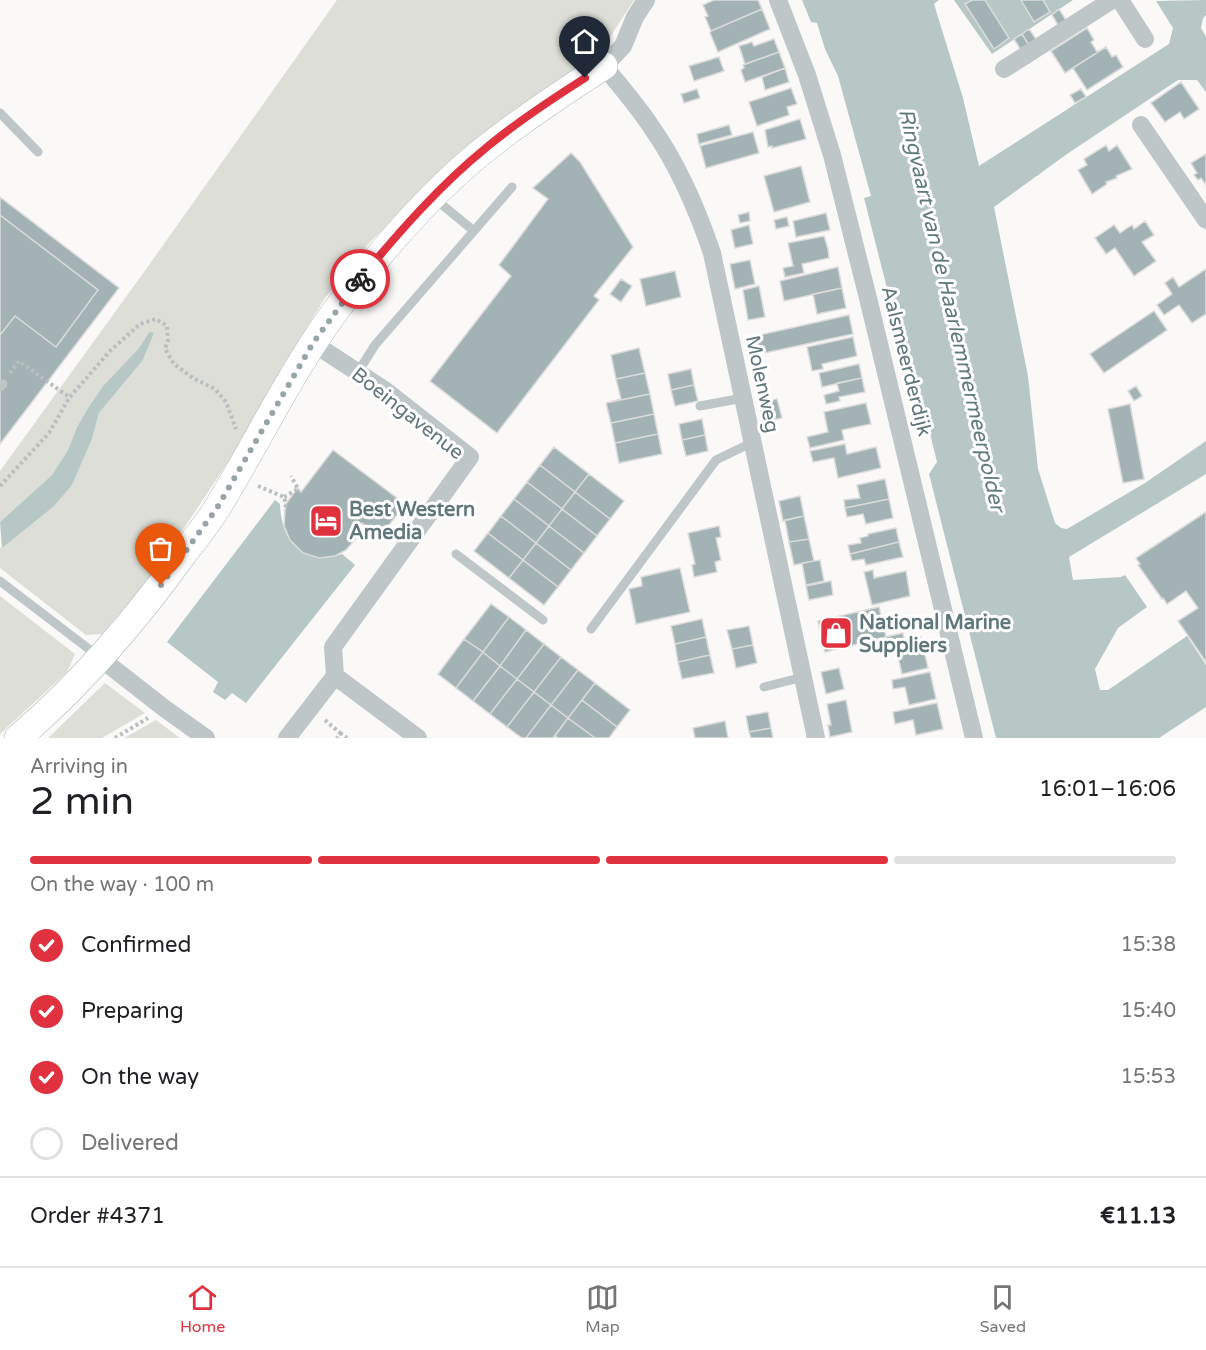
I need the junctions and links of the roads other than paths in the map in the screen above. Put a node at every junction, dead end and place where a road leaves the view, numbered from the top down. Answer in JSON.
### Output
{"nodes":[{"id":1,"x":646,"y":0,"type":"edge"},
{"id":2,"x":778,"y":0,"type":"edge"},
{"id":3,"x":1112,"y":0,"type":"edge"},
{"id":4,"x":1120,"y":0,"type":"edge"},
{"id":5,"x":1145,"y":39,"type":"dead end"},
{"id":6,"x":604,"y":66,"type":"junction"},
{"id":7,"x":1004,"y":69,"type":"dead end"},
{"id":8,"x":0,"y":113,"type":"edge"},
{"id":9,"x":1141,"y":124,"type":"dead end"},
{"id":10,"x":38,"y":152,"type":"dead end"},
{"id":11,"x":512,"y":187,"type":"dead end"},
{"id":12,"x":433,"y":198,"type":"junction"},
{"id":13,"x":1206,"y":220,"type":"edge"},
{"id":14,"x":474,"y":231,"type":"junction"},
{"id":15,"x":313,"y":343,"type":"junction"},
{"id":16,"x":358,"y":372,"type":"junction"},
{"id":17,"x":743,"y":398,"type":"junction"},
{"id":18,"x":700,"y":406,"type":"dead end"},
{"id":19,"x":753,"y":442,"type":"junction"},
{"id":20,"x":456,"y":554,"type":"dead end"},
{"id":21,"x":0,"y":581,"type":"edge"},
{"id":22,"x":543,"y":620,"type":"dead end"},
{"id":23,"x":591,"y":629,"type":"dead end"},
{"id":24,"x":100,"y":658,"type":"junction"},
{"id":25,"x":335,"y":676,"type":"junction"},
{"id":26,"x":803,"y":677,"type":"junction"},
{"id":27,"x":765,"y":687,"type":"dead end"},
{"id":28,"x":18,"y":738,"type":"edge"},
{"id":29,"x":206,"y":738,"type":"edge"},
{"id":30,"x":287,"y":738,"type":"edge"},
{"id":31,"x":418,"y":738,"type":"edge"},
{"id":32,"x":816,"y":738,"type":"edge"},
{"id":33,"x":974,"y":738,"type":"edge"}],
"edges":[{"from":1,"to":6,"type":"street"},
{"from":2,"to":33,"type":"street","name":"Aalsmeerderdijk"},
{"from":3,"to":7,"type":"street"},
{"from":4,"to":5,"type":"street"},
{"from":6,"to":12,"type":"street"},
{"from":6,"to":17,"type":"street","name":"Molenweg"},
{"from":8,"to":10,"type":"lane"},
{"from":9,"to":13,"type":"street"},
{"from":11,"to":14,"type":"lane"},
{"from":12,"to":14,"type":"lane"},
{"from":12,"to":15,"type":"street"},
{"from":14,"to":16,"type":"lane"},
{"from":15,"to":16,"type":"street","name":"Boeingavenue"},
{"from":15,"to":24,"type":"street"},
{"from":16,"to":25,"type":"street","name":"Boeingavenue"},
{"from":17,"to":18,"type":"lane"},
{"from":17,"to":19,"type":"street","name":"Molenweg"},
{"from":19,"to":23,"type":"lane"},
{"from":19,"to":26,"type":"street","name":"Molenweg"},
{"from":20,"to":22,"type":"lane"},
{"from":21,"to":24,"type":"lane"},
{"from":24,"to":28,"type":"street"},
{"from":24,"to":29,"type":"street"},
{"from":25,"to":30,"type":"street"},
{"from":25,"to":31,"type":"street"},
{"from":26,"to":27,"type":"lane"},
{"from":26,"to":32,"type":"street","name":"Molenweg"}]}
